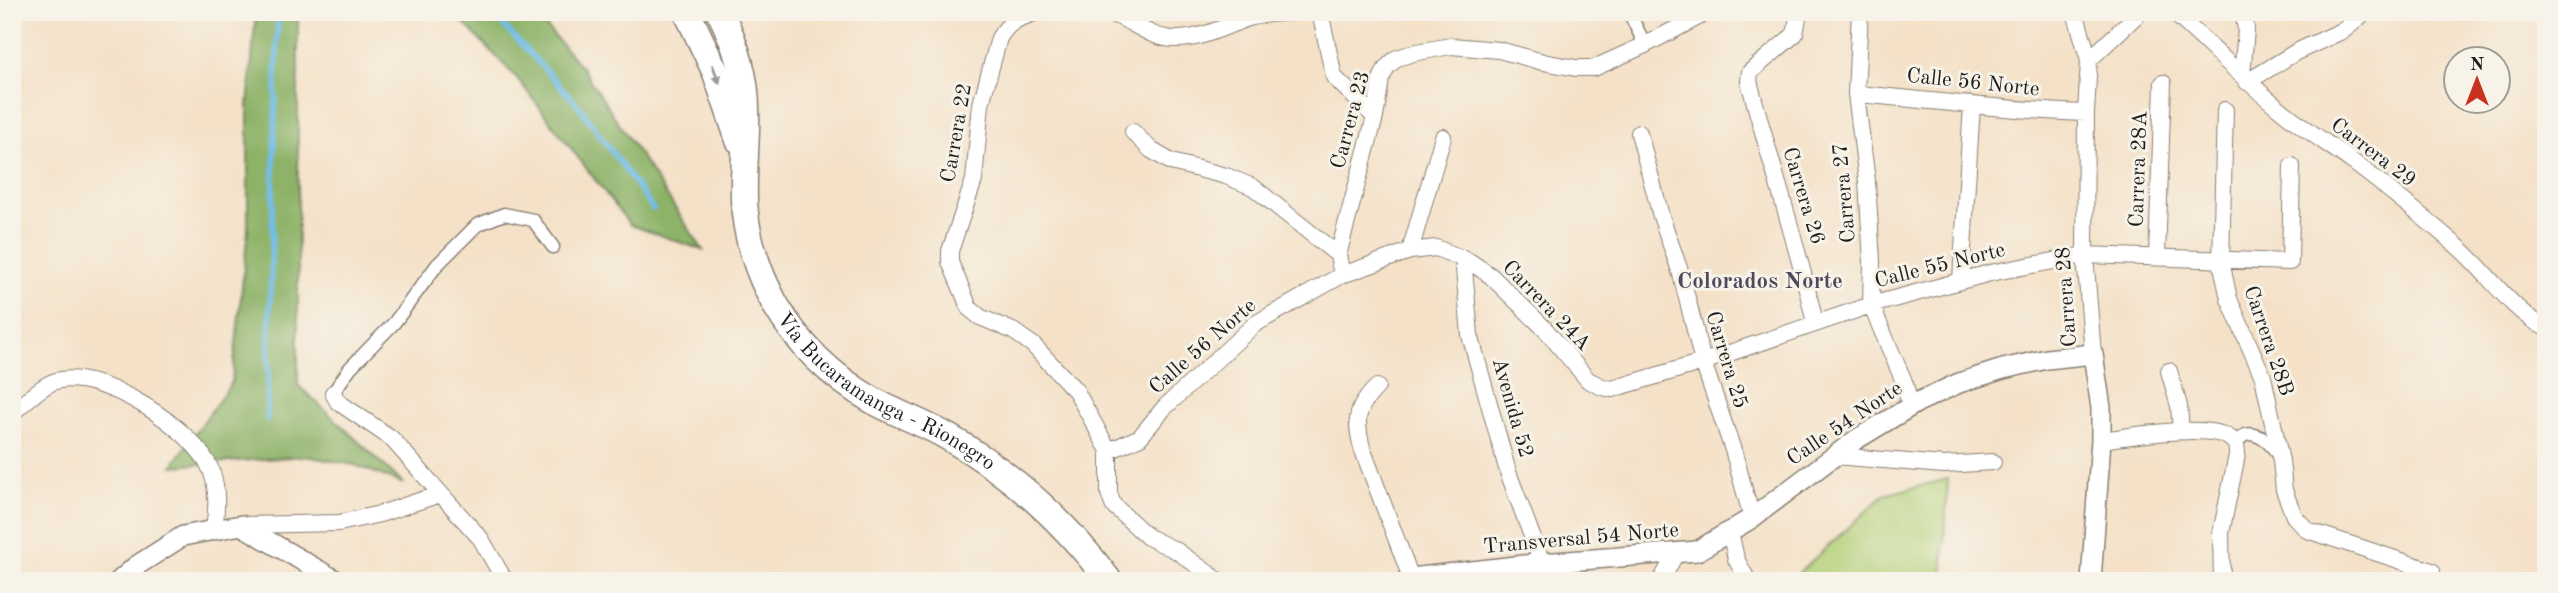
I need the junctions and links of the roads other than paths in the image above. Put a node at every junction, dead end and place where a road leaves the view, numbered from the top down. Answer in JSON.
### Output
{"nodes":[{"id":1,"x":687,"y":12,"type":"edge"},
{"id":2,"x":720,"y":12,"type":"edge"},
{"id":3,"x":1038,"y":12,"type":"edge"},
{"id":4,"x":1101,"y":12,"type":"edge"},
{"id":5,"x":1290,"y":12,"type":"edge"},
{"id":6,"x":1297,"y":12,"type":"edge"},
{"id":7,"x":1320,"y":12,"type":"edge"},
{"id":8,"x":1629,"y":12,"type":"edge"},
{"id":9,"x":1708,"y":12,"type":"edge"},
{"id":10,"x":1799,"y":12,"type":"edge"},
{"id":11,"x":1860,"y":12,"type":"edge"},
{"id":12,"x":2076,"y":12,"type":"edge"},
{"id":13,"x":2140,"y":12,"type":"edge"},
{"id":14,"x":2173,"y":12,"type":"edge"},
{"id":15,"x":2244,"y":12,"type":"edge"},
{"id":16,"x":2366,"y":12,"type":"edge"},
{"id":17,"x":1645,"y":45,"type":"junction"},
{"id":18,"x":2089,"y":60,"type":"junction"},
{"id":19,"x":2245,"y":79,"type":"junction"},
{"id":20,"x":2163,"y":83,"type":"dead end"},
{"id":21,"x":1856,"y":94,"type":"junction"},
{"id":22,"x":1972,"y":105,"type":"junction"},
{"id":23,"x":2225,"y":110,"type":"dead end"},
{"id":24,"x":2086,"y":113,"type":"junction"},
{"id":25,"x":1375,"y":117,"type":"junction"},
{"id":26,"x":1133,"y":132,"type":"dead end"},
{"id":27,"x":1639,"y":132,"type":"dead end"},
{"id":28,"x":1443,"y":137,"type":"dead end"},
{"id":29,"x":745,"y":158,"type":"junction"},
{"id":30,"x":2292,"y":166,"type":"dead end"},
{"id":31,"x":553,"y":247,"type":"dead end"},
{"id":32,"x":1410,"y":251,"type":"junction"},
{"id":33,"x":1338,"y":254,"type":"junction"},
{"id":34,"x":2085,"y":255,"type":"junction"},
{"id":35,"x":1456,"y":256,"type":"junction"},
{"id":36,"x":2157,"y":257,"type":"junction"},
{"id":37,"x":2221,"y":261,"type":"junction"},
{"id":38,"x":1342,"y":275,"type":"junction"},
{"id":39,"x":1961,"y":281,"type":"junction"},
{"id":40,"x":1871,"y":305,"type":"junction"},
{"id":41,"x":2543,"y":322,"type":"edge"},
{"id":42,"x":1815,"y":323,"type":"junction"},
{"id":43,"x":2093,"y":354,"type":"junction"},
{"id":44,"x":1703,"y":362,"type":"junction"},
{"id":45,"x":2169,"y":371,"type":"dead end"},
{"id":46,"x":1377,"y":387,"type":"dead end"},
{"id":47,"x":1612,"y":389,"type":"joint"},
{"id":48,"x":333,"y":393,"type":"joint"},
{"id":49,"x":1910,"y":406,"type":"junction"},
{"id":50,"x":12,"y":412,"type":"edge"},
{"id":51,"x":2181,"y":431,"type":"junction"},
{"id":52,"x":2101,"y":440,"type":"junction"},
{"id":53,"x":2236,"y":446,"type":"junction"},
{"id":54,"x":1110,"y":451,"type":"junction"},
{"id":55,"x":1835,"y":456,"type":"junction"},
{"id":56,"x":2281,"y":461,"type":"junction"},
{"id":57,"x":1993,"y":462,"type":"dead end"},
{"id":58,"x":440,"y":494,"type":"junction"},
{"id":59,"x":1752,"y":518,"type":"junction"},
{"id":60,"x":242,"y":525,"type":"junction"},
{"id":61,"x":214,"y":529,"type":"junction"},
{"id":62,"x":1730,"y":531,"type":"junction"},
{"id":63,"x":1676,"y":553,"type":"junction"},
{"id":64,"x":1542,"y":563,"type":"junction"},
{"id":65,"x":2432,"y":571,"type":"dead end"},
{"id":66,"x":1510,"y":574,"type":"edge"},
{"id":67,"x":1409,"y":579,"type":"edge"},
{"id":68,"x":119,"y":581,"type":"edge"},
{"id":69,"x":337,"y":581,"type":"edge"},
{"id":70,"x":505,"y":581,"type":"edge"},
{"id":71,"x":1109,"y":581,"type":"edge"},
{"id":72,"x":1219,"y":581,"type":"edge"},
{"id":73,"x":1661,"y":581,"type":"edge"},
{"id":74,"x":1748,"y":581,"type":"edge"},
{"id":75,"x":2091,"y":581,"type":"edge"},
{"id":76,"x":2222,"y":581,"type":"edge"}],
"edges":[{"from":1,"to":29,"type":"highway","name":"Vía Bucaramanga - Rionegro","one_way":true},
{"from":2,"to":29,"type":"highway","name":"Vía Bucaramanga - Rionegro"},
{"from":3,"to":54,"type":"street","name":"Carrera 22"},
{"from":4,"to":5,"type":"street"},
{"from":5,"to":6,"type":"street"},
{"from":7,"to":25,"type":"street"},
{"from":8,"to":17,"type":"street"},
{"from":9,"to":17,"type":"street","name":"Carrera 23"},
{"from":10,"to":42,"type":"street","name":"Carrera 26"},
{"from":11,"to":21,"type":"street","name":"Carrera 27"},
{"from":12,"to":18,"type":"street","name":"Carrera 28"},
{"from":13,"to":18,"type":"street"},
{"from":14,"to":19,"type":"street","name":"Carrera 29"},
{"from":15,"to":19,"type":"street"},
{"from":16,"to":19,"type":"street"},
{"from":17,"to":25,"type":"street","name":"Carrera 23"},
{"from":18,"to":24,"type":"street","name":"Carrera 28"},
{"from":19,"to":41,"type":"street","name":"Carrera 29"},
{"from":20,"to":36,"type":"street","name":"Carrera 28A"},
{"from":21,"to":22,"type":"street","name":"Calle 56 Norte"},
{"from":21,"to":40,"type":"street","name":"Carrera 27"},
{"from":22,"to":24,"type":"street","name":"Calle 56 Norte"},
{"from":22,"to":39,"type":"street"},
{"from":23,"to":37,"type":"street","name":"Carrera 28B"},
{"from":24,"to":34,"type":"street","name":"Carrera 28"},
{"from":25,"to":33,"type":"street","name":"Carrera 23"},
{"from":26,"to":33,"type":"street"},
{"from":27,"to":44,"type":"street","name":"Carrera 25"},
{"from":28,"to":32,"type":"street"},
{"from":29,"to":71,"type":"highway","name":"Vía Bucaramanga - Rionegro"},
{"from":30,"to":37,"type":"street","name":"Calle 55 Norte"},
{"from":31,"to":48,"type":"street"},
{"from":32,"to":35,"type":"street","name":"Calle 56 Norte"},
{"from":32,"to":38,"type":"street","name":"Calle 56 Norte"},
{"from":33,"to":38,"type":"street","name":"Carrera 23"},
{"from":34,"to":36,"type":"street","name":"Calle 55 Norte"},
{"from":34,"to":39,"type":"street","name":"Calle 55 Norte"},
{"from":34,"to":43,"type":"street","name":"Carrera 28"},
{"from":35,"to":47,"type":"street","name":"Carrera 24A"},
{"from":35,"to":64,"type":"street","name":"Avenida 52"},
{"from":36,"to":37,"type":"street","name":"Calle 55 Norte"},
{"from":37,"to":56,"type":"street","name":"Carrera 28B"},
{"from":38,"to":54,"type":"street","name":"Calle 56 Norte"},
{"from":39,"to":40,"type":"street","name":"Calle 55 Norte"},
{"from":40,"to":42,"type":"street","name":"Calle 55 Norte"},
{"from":40,"to":49,"type":"street","name":"Carrera 27"},
{"from":42,"to":44,"type":"street","name":"Calle 55 Norte"},
{"from":43,"to":49,"type":"street","name":"Calle 54 Norte"},
{"from":43,"to":52,"type":"street","name":"Carrera 28"},
{"from":44,"to":47,"type":"street","name":"Calle 55 Norte"},
{"from":44,"to":59,"type":"street","name":"Carrera 25"},
{"from":45,"to":51,"type":"street"},
{"from":46,"to":67,"type":"street"},
{"from":48,"to":58,"type":"street"},
{"from":49,"to":55,"type":"street","name":"Calle 54 Norte"},
{"from":50,"to":61,"type":"street"},
{"from":51,"to":52,"type":"street"},
{"from":51,"to":53,"type":"street"},
{"from":52,"to":75,"type":"street","name":"Carrera 28"},
{"from":53,"to":56,"type":"street"},
{"from":53,"to":76,"type":"street"},
{"from":54,"to":72,"type":"street"},
{"from":55,"to":57,"type":"street"},
{"from":55,"to":59,"type":"street","name":"Calle 54 Norte"},
{"from":56,"to":65,"type":"street","name":"Carrera 28B"},
{"from":58,"to":60,"type":"street"},
{"from":58,"to":70,"type":"street"},
{"from":59,"to":62,"type":"street","name":"Transversal 54 Norte"},
{"from":60,"to":61,"type":"street"},
{"from":60,"to":69,"type":"street"},
{"from":61,"to":68,"type":"street"},
{"from":62,"to":63,"type":"street","name":"Transversal 54 Norte"},
{"from":62,"to":74,"type":"street"},
{"from":63,"to":64,"type":"street","name":"Transversal 54 Norte"},
{"from":63,"to":73,"type":"street"},
{"from":64,"to":66,"type":"street","name":"Transversal 54 Norte"},
{"from":66,"to":67,"type":"street","name":"Transversal 54 Norte"}]}
